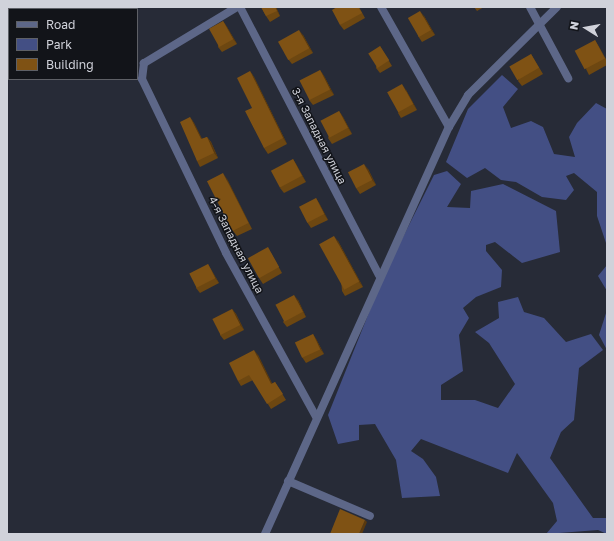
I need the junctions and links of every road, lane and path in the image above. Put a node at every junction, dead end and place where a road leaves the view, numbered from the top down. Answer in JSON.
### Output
{"nodes":[{"id":1,"x":239,"y":7,"type":"edge"},
{"id":2,"x":381,"y":7,"type":"edge"},
{"id":3,"x":530,"y":7,"type":"edge"},
{"id":4,"x":557,"y":7,"type":"edge"},
{"id":5,"x":540,"y":24,"type":"junction"},
{"id":6,"x":568,"y":78,"type":"dead end"},
{"id":7,"x":449,"y":127,"type":"junction"},
{"id":8,"x":379,"y":275,"type":"junction"},
{"id":9,"x":316,"y":418,"type":"junction"},
{"id":10,"x":288,"y":481,"type":"junction"},
{"id":11,"x":370,"y":516,"type":"dead end"},
{"id":12,"x":265,"y":534,"type":"edge"}],
"edges":[{"from":1,"to":8,"type":"street","name":"3-я Западная улица"},
{"from":1,"to":9,"type":"street","name":"4-я Западная улица"},
{"from":2,"to":7,"type":"street"},
{"from":3,"to":5,"type":"street"},
{"from":4,"to":5,"type":"street"},
{"from":5,"to":6,"type":"street"},
{"from":5,"to":7,"type":"street"},
{"from":7,"to":8,"type":"street"},
{"from":8,"to":9,"type":"street"},
{"from":9,"to":10,"type":"street"},
{"from":10,"to":11,"type":"street"},
{"from":10,"to":12,"type":"street"}]}
